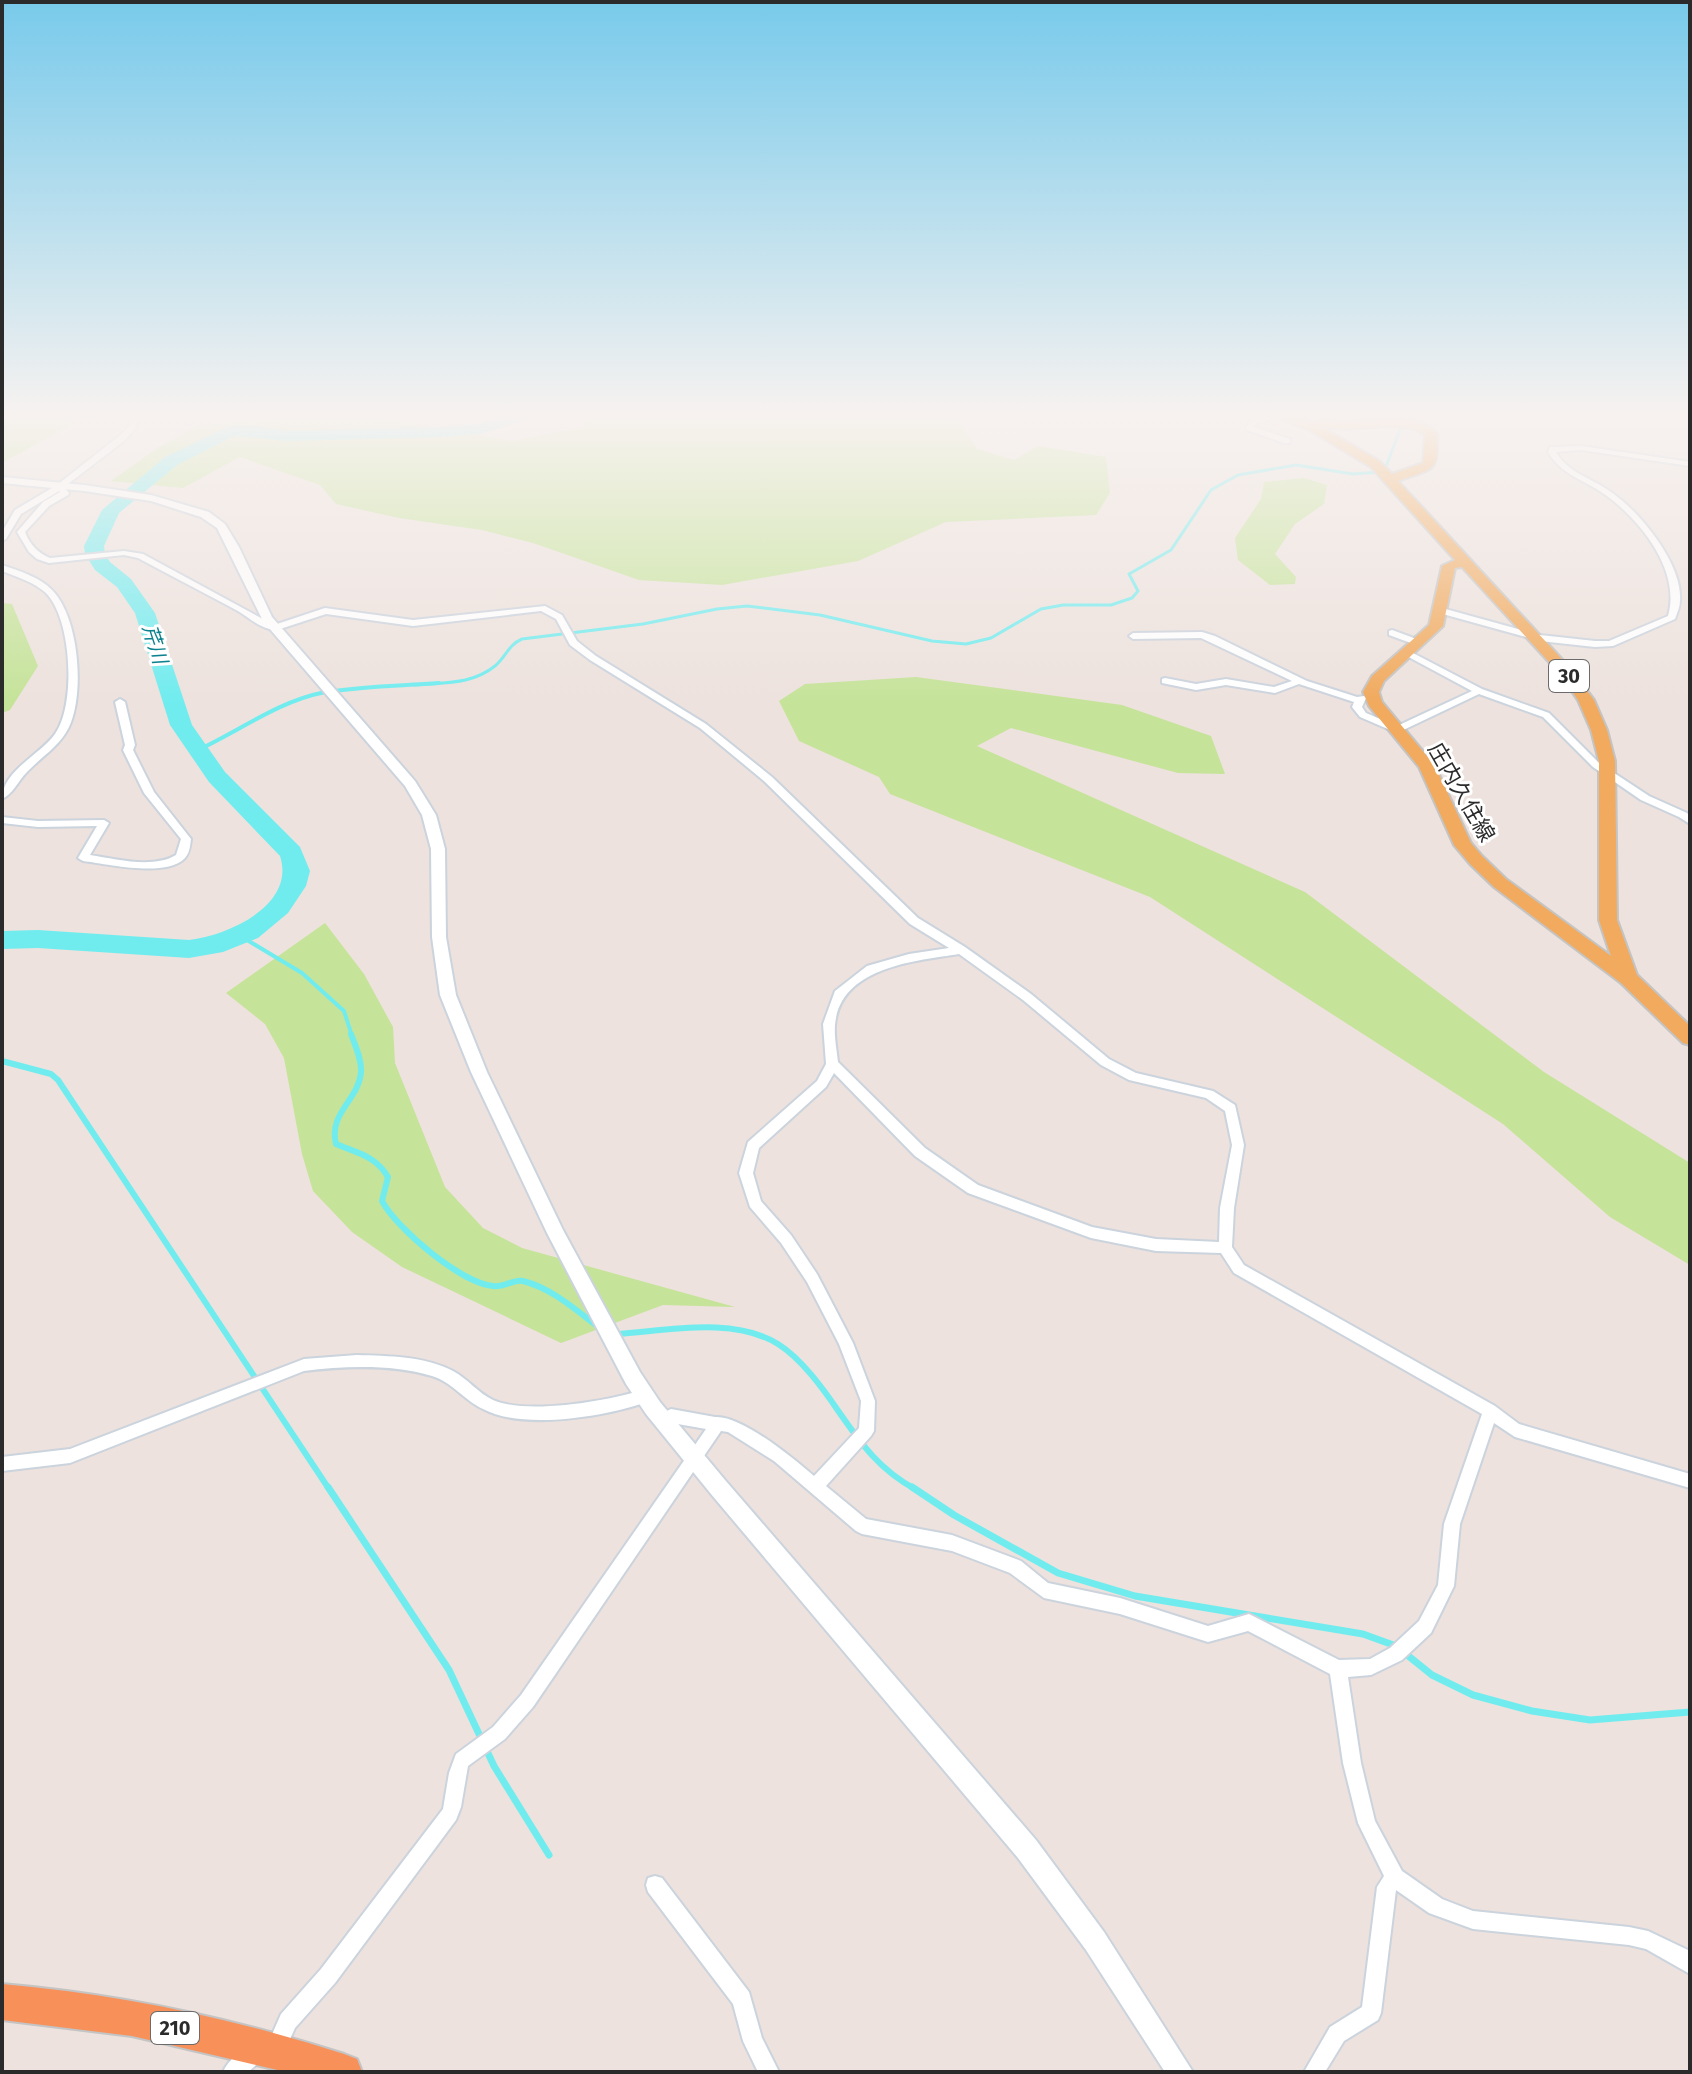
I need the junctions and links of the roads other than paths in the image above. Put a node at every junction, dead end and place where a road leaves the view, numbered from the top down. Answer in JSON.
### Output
{"nodes":[{"id":1,"x":22,"y":510,"type":"edge"},
{"id":2,"x":41,"y":510,"type":"edge"},
{"id":3,"x":194,"y":510,"type":"edge"},
{"id":4,"x":1419,"y":510,"type":"edge"},
{"id":5,"x":1625,"y":510,"type":"edge"},
{"id":6,"x":2,"y":539,"type":"edge"},
{"id":7,"x":1465,"y":561,"type":"junction"},
{"id":8,"x":2,"y":568,"type":"edge"},
{"id":9,"x":1442,"y":611,"type":"junction"},
{"id":10,"x":274,"y":628,"type":"junction"},
{"id":11,"x":1392,"y":633,"type":"dead end"},
{"id":12,"x":1133,"y":636,"type":"dead end"},
{"id":13,"x":1534,"y":637,"type":"junction"},
{"id":14,"x":1414,"y":649,"type":"junction"},
{"id":15,"x":1165,"y":681,"type":"dead end"},
{"id":16,"x":1300,"y":681,"type":"junction"},
{"id":17,"x":1479,"y":691,"type":"junction"},
{"id":18,"x":1364,"y":696,"type":"junction"},
{"id":19,"x":120,"y":702,"type":"dead end"},
{"id":20,"x":1397,"y":730,"type":"junction"},
{"id":21,"x":1608,"y":773,"type":"junction"},
{"id":22,"x":2,"y":796,"type":"edge"},
{"id":23,"x":2,"y":820,"type":"edge"},
{"id":24,"x":1690,"y":821,"type":"edge"},
{"id":25,"x":961,"y":950,"type":"junction"},
{"id":26,"x":1628,"y":978,"type":"junction"},
{"id":27,"x":1690,"y":1038,"type":"edge"},
{"id":28,"x":832,"y":1064,"type":"junction"},
{"id":29,"x":1225,"y":1248,"type":"junction"},
{"id":30,"x":639,"y":1387,"type":"junction"},
{"id":31,"x":1490,"y":1411,"type":"junction"},
{"id":32,"x":663,"y":1420,"type":"junction"},
{"id":33,"x":719,"y":1422,"type":"junction"},
{"id":34,"x":696,"y":1461,"type":"junction"},
{"id":35,"x":2,"y":1464,"type":"edge"},
{"id":36,"x":1690,"y":1481,"type":"edge"},
{"id":37,"x":815,"y":1486,"type":"junction"},
{"id":38,"x":1338,"y":1669,"type":"junction"},
{"id":39,"x":1395,"y":1878,"type":"junction"},
{"id":40,"x":655,"y":1885,"type":"dead end"},
{"id":41,"x":1690,"y":1964,"type":"edge"},
{"id":42,"x":2,"y":2002,"type":"edge"},
{"id":43,"x":268,"y":2050,"type":"junction"},
{"id":44,"x":233,"y":2072,"type":"edge"},
{"id":45,"x":344,"y":2072,"type":"edge"},
{"id":46,"x":769,"y":2072,"type":"edge"},
{"id":47,"x":1180,"y":2072,"type":"edge"},
{"id":48,"x":1314,"y":2072,"type":"edge"}],
"edges":[{"from":1,"to":6,"type":"street"},
{"from":2,"to":10,"type":"street"},
{"from":3,"to":10,"type":"street"},
{"from":4,"to":7,"type":"main road","name":"庄内久住線","number":"30"},
{"from":5,"to":13,"type":"street"},
{"from":7,"to":9,"type":"main road"},
{"from":7,"to":13,"type":"main road","name":"庄内久住線","number":"30"},
{"from":8,"to":22,"type":"street"},
{"from":9,"to":13,"type":"street"},
{"from":9,"to":14,"type":"main road"},
{"from":10,"to":25,"type":"street"},
{"from":10,"to":30,"type":"street"},
{"from":11,"to":14,"type":"street"},
{"from":12,"to":16,"type":"street"},
{"from":13,"to":21,"type":"main road","name":"庄内久住線","number":"30"},
{"from":14,"to":17,"type":"street"},
{"from":14,"to":18,"type":"main road"},
{"from":15,"to":16,"type":"street"},
{"from":16,"to":18,"type":"street"},
{"from":17,"to":20,"type":"street"},
{"from":17,"to":21,"type":"street"},
{"from":18,"to":20,"type":"main road","name":"庄内久住線","number":"30"},
{"from":19,"to":23,"type":"street"},
{"from":20,"to":26,"type":"main road","name":"庄内久住線","number":"30"},
{"from":21,"to":24,"type":"street"},
{"from":21,"to":26,"type":"main road","name":"庄内久住線","number":"30"},
{"from":25,"to":28,"type":"street"},
{"from":25,"to":29,"type":"street"},
{"from":26,"to":27,"type":"main road","name":"庄内久住線","number":"30"},
{"from":28,"to":29,"type":"street"},
{"from":28,"to":37,"type":"street"},
{"from":29,"to":31,"type":"street"},
{"from":30,"to":32,"type":"street"},
{"from":30,"to":35,"type":"street"},
{"from":31,"to":36,"type":"street"},
{"from":31,"to":38,"type":"street"},
{"from":32,"to":33,"type":"street"},
{"from":32,"to":34,"type":"street"},
{"from":33,"to":34,"type":"street"},
{"from":33,"to":37,"type":"street"},
{"from":34,"to":43,"type":"street"},
{"from":34,"to":47,"type":"street"},
{"from":37,"to":38,"type":"street"},
{"from":38,"to":39,"type":"street"},
{"from":39,"to":41,"type":"street"},
{"from":39,"to":48,"type":"street"},
{"from":40,"to":46,"type":"street"},
{"from":42,"to":43,"type":"highway","number":"210"},
{"from":43,"to":44,"type":"street"},
{"from":43,"to":45,"type":"highway","number":"210"}]}
